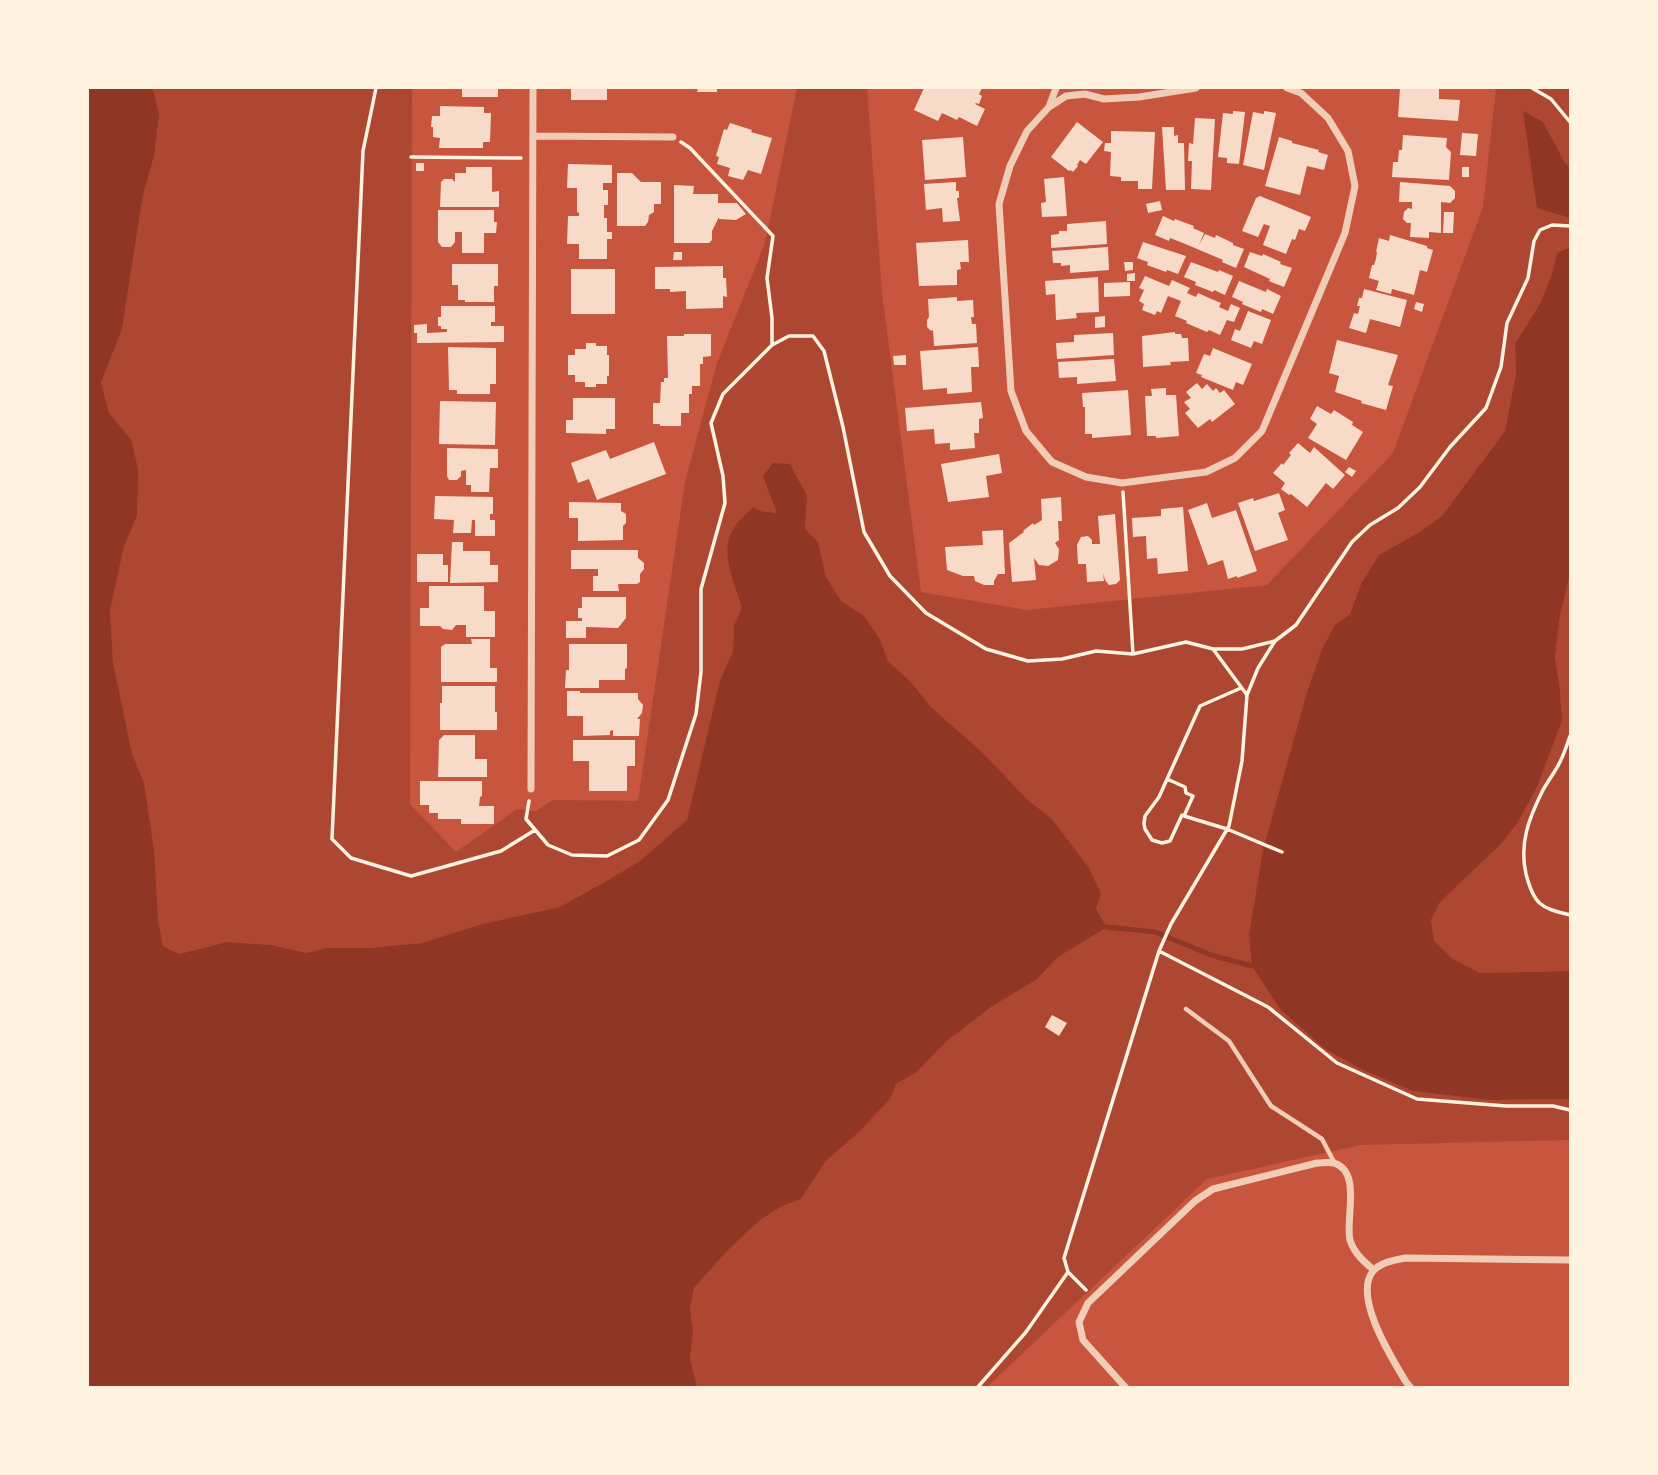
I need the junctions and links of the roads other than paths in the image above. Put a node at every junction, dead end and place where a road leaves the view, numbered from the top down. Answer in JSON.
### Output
{"nodes":[{"id":1,"x":533,"y":88,"type":"edge"},
{"id":2,"x":1056,"y":88,"type":"edge"},
{"id":3,"x":1196,"y":88,"type":"edge"},
{"id":4,"x":1287,"y":88,"type":"edge"},
{"id":5,"x":1049,"y":107,"type":"junction"},
{"id":6,"x":533,"y":136,"type":"junction"},
{"id":7,"x":673,"y":136,"type":"road end"},
{"id":8,"x":531,"y":789,"type":"road end"},
{"id":9,"x":1186,"y":1009,"type":"dead end"},
{"id":10,"x":1335,"y":1163,"type":"junction"},
{"id":11,"x":1570,"y":1260,"type":"edge"},
{"id":12,"x":1374,"y":1270,"type":"junction"},
{"id":13,"x":1126,"y":1388,"type":"edge"},
{"id":14,"x":1411,"y":1388,"type":"edge"}],
"edges":[{"from":1,"to":6,"type":"street"},
{"from":2,"to":5,"type":"street"},
{"from":3,"to":5,"type":"street"},
{"from":4,"to":5,"type":"street"},
{"from":6,"to":7,"type":"street"},
{"from":6,"to":8,"type":"street"},
{"from":9,"to":10,"type":"lane"},
{"from":10,"to":12,"type":"street"},
{"from":10,"to":13,"type":"street"},
{"from":11,"to":12,"type":"street"},
{"from":12,"to":14,"type":"street"}]}
